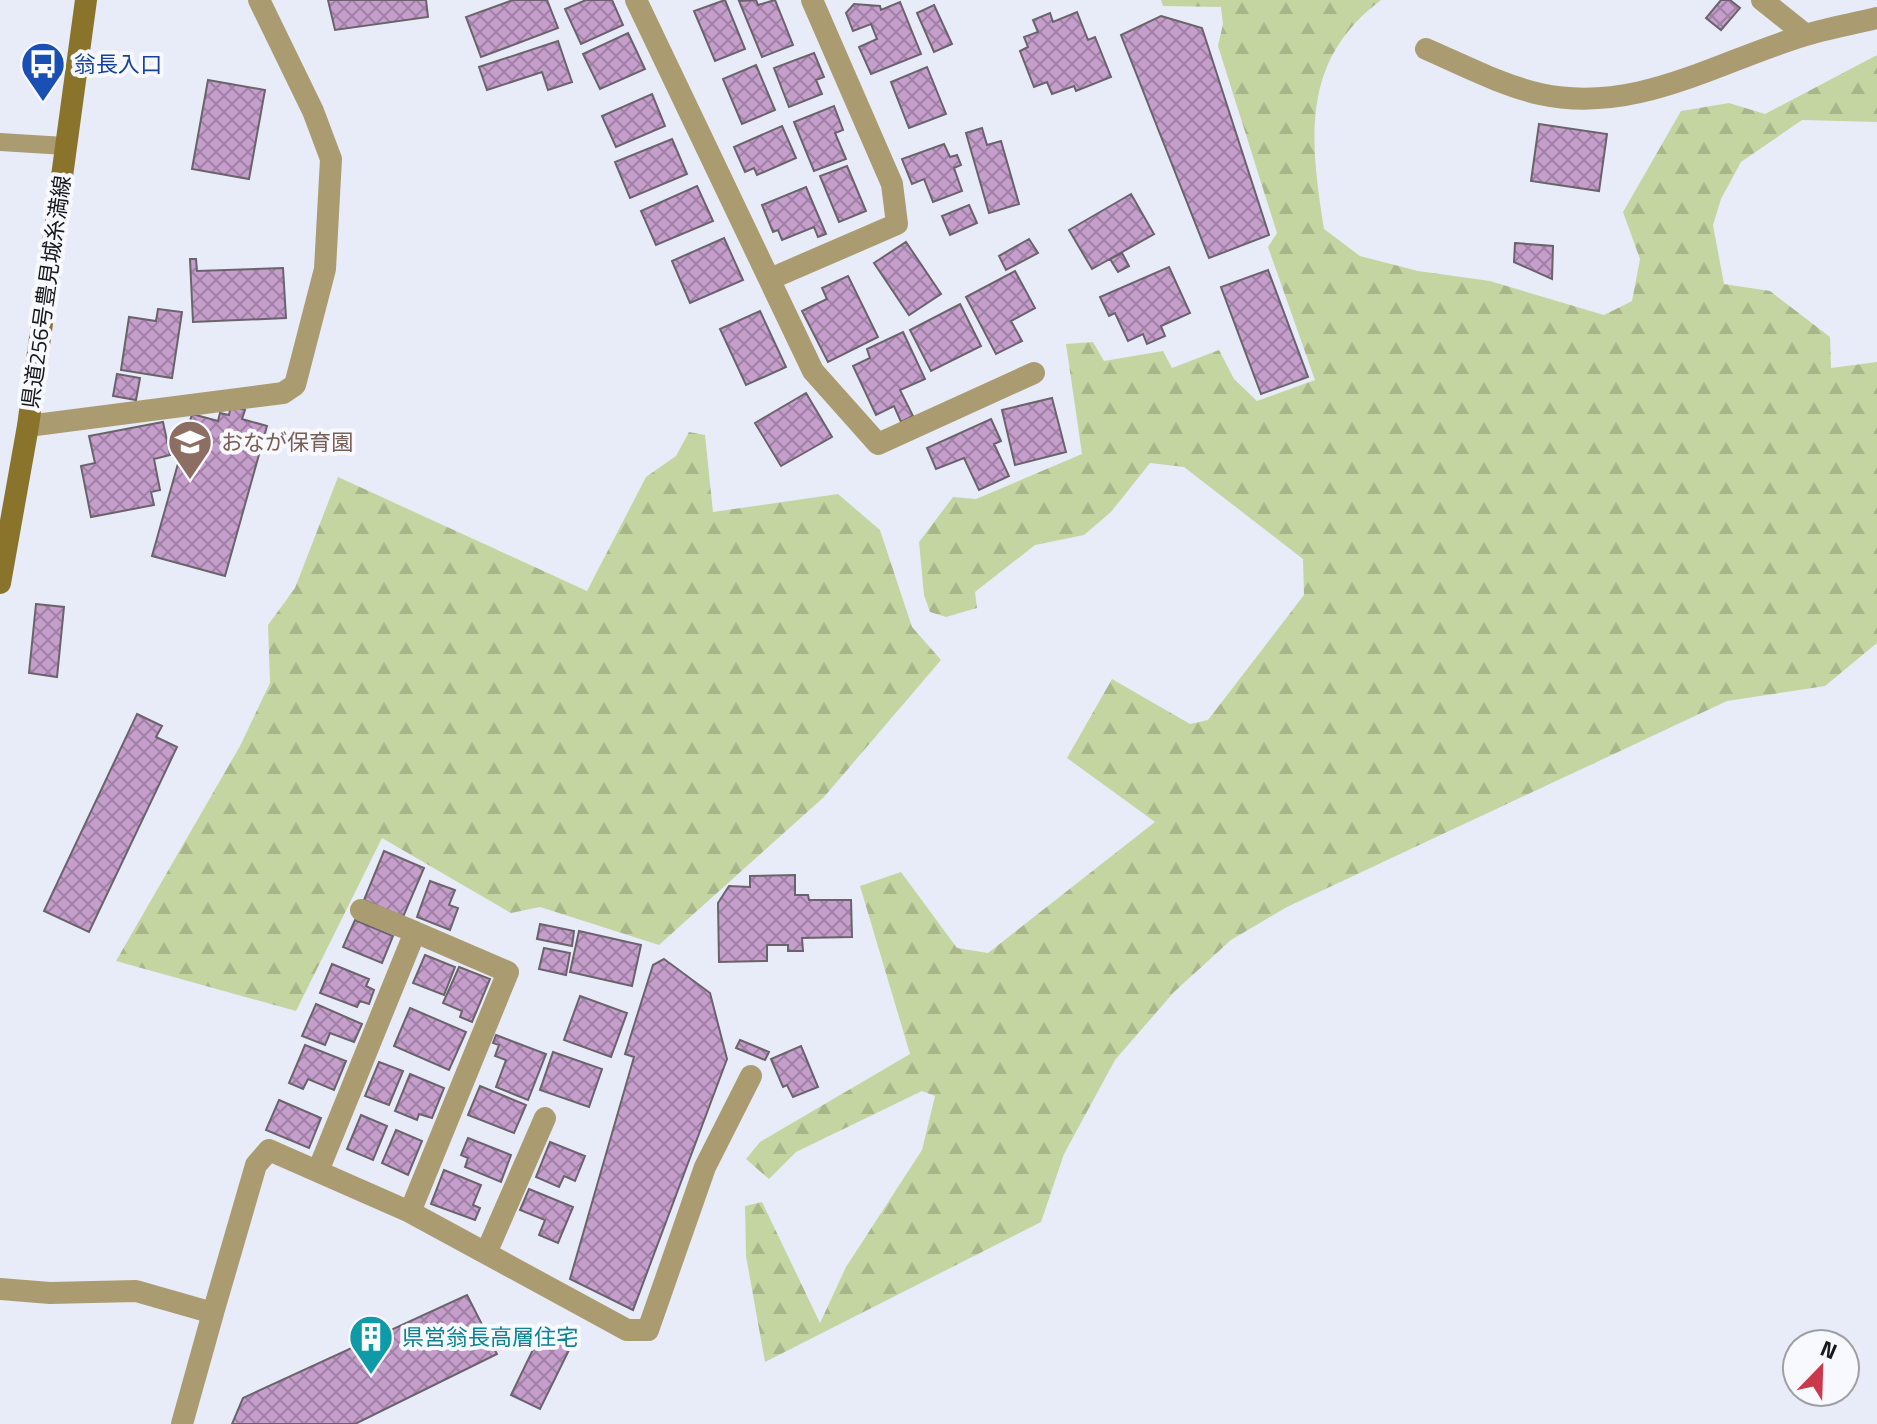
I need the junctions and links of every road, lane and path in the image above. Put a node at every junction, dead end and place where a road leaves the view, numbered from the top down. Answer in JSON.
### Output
{"nodes":[{"id":1,"x":86,"y":0,"type":"edge"},
{"id":2,"x":259,"y":0,"type":"edge"},
{"id":3,"x":636,"y":0,"type":"edge"},
{"id":4,"x":812,"y":0,"type":"edge"},
{"id":5,"x":1762,"y":0,"type":"edge"},
{"id":6,"x":1877,"y":18,"type":"edge"},
{"id":7,"x":1806,"y":35,"type":"junction"},
{"id":8,"x":1426,"y":49,"type":"dead end"},
{"id":9,"x":0,"y":142,"type":"edge"},
{"id":10,"x":65,"y":146,"type":"junction"},
{"id":11,"x":770,"y":279,"type":"junction"},
{"id":12,"x":1034,"y":373,"type":"dead end"},
{"id":13,"x":28,"y":426,"type":"junction"},
{"id":14,"x":0,"y":583,"type":"edge"},
{"id":15,"x":361,"y":910,"type":"dead end"},
{"id":16,"x":415,"y":932,"type":"junction"},
{"id":17,"x":751,"y":1076,"type":"dead end"},
{"id":18,"x":545,"y":1118,"type":"dead end"},
{"id":19,"x":318,"y":1171,"type":"junction"},
{"id":20,"x":410,"y":1212,"type":"junction"},
{"id":21,"x":487,"y":1251,"type":"junction"},
{"id":22,"x":0,"y":1289,"type":"edge"},
{"id":23,"x":213,"y":1313,"type":"junction"},
{"id":24,"x":182,"y":1424,"type":"edge"}],
"edges":[{"from":1,"to":10,"type":"main road","name":"県道256号豊見城糸満線"},
{"from":2,"to":13,"type":"street"},
{"from":3,"to":11,"type":"street"},
{"from":4,"to":11,"type":"street"},
{"from":5,"to":7,"type":"street"},
{"from":6,"to":7,"type":"street"},
{"from":7,"to":8,"type":"street"},
{"from":9,"to":10,"type":"lane"},
{"from":10,"to":13,"type":"main road","name":"県道256号豊見城糸満線"},
{"from":11,"to":12,"type":"street"},
{"from":13,"to":14,"type":"main road","name":"県道256号豊見城糸満線"},
{"from":15,"to":16,"type":"street"},
{"from":16,"to":19,"type":"street"},
{"from":16,"to":20,"type":"street"},
{"from":17,"to":21,"type":"street"},
{"from":18,"to":21,"type":"street"},
{"from":19,"to":20,"type":"street"},
{"from":19,"to":23,"type":"street"},
{"from":20,"to":21,"type":"street"},
{"from":22,"to":23,"type":"street"},
{"from":23,"to":24,"type":"street"}]}
